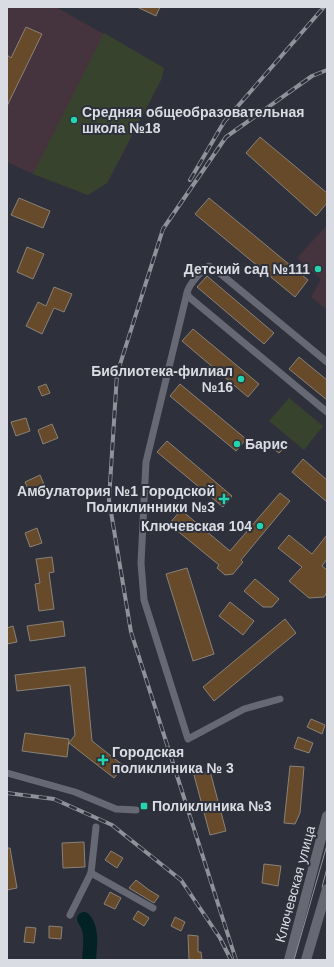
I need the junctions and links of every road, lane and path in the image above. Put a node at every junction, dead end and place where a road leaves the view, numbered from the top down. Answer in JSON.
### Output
{"nodes":[{"id":1,"x":187,"y":293,"type":"junction"},
{"id":2,"x":327,"y":362,"type":"edge"},
{"id":3,"x":327,"y":412,"type":"edge"},
{"id":4,"x":280,"y":699,"type":"dead end"},
{"id":5,"x":7,"y":773,"type":"edge"},
{"id":6,"x":136,"y":810,"type":"dead end"},
{"id":7,"x":327,"y":816,"type":"edge"},
{"id":8,"x":96,"y":827,"type":"dead end"},
{"id":9,"x":91,"y":873,"type":"junction"},
{"id":10,"x":327,"y":889,"type":"edge"},
{"id":11,"x":153,"y":908,"type":"dead end"},
{"id":12,"x":70,"y":915,"type":"dead end"},
{"id":13,"x":289,"y":960,"type":"edge"},
{"id":14,"x":306,"y":960,"type":"edge"}],
"edges":[{"from":1,"to":2,"type":"street"},
{"from":1,"to":3,"type":"street"},
{"from":1,"to":4,"type":"street"},
{"from":5,"to":6,"type":"street"},
{"from":7,"to":13,"type":"main road","name":"Ключевская улица"},
{"from":8,"to":9,"type":"street"},
{"from":9,"to":11,"type":"street"},
{"from":9,"to":12,"type":"street"},
{"from":10,"to":14,"type":"main road"}]}
